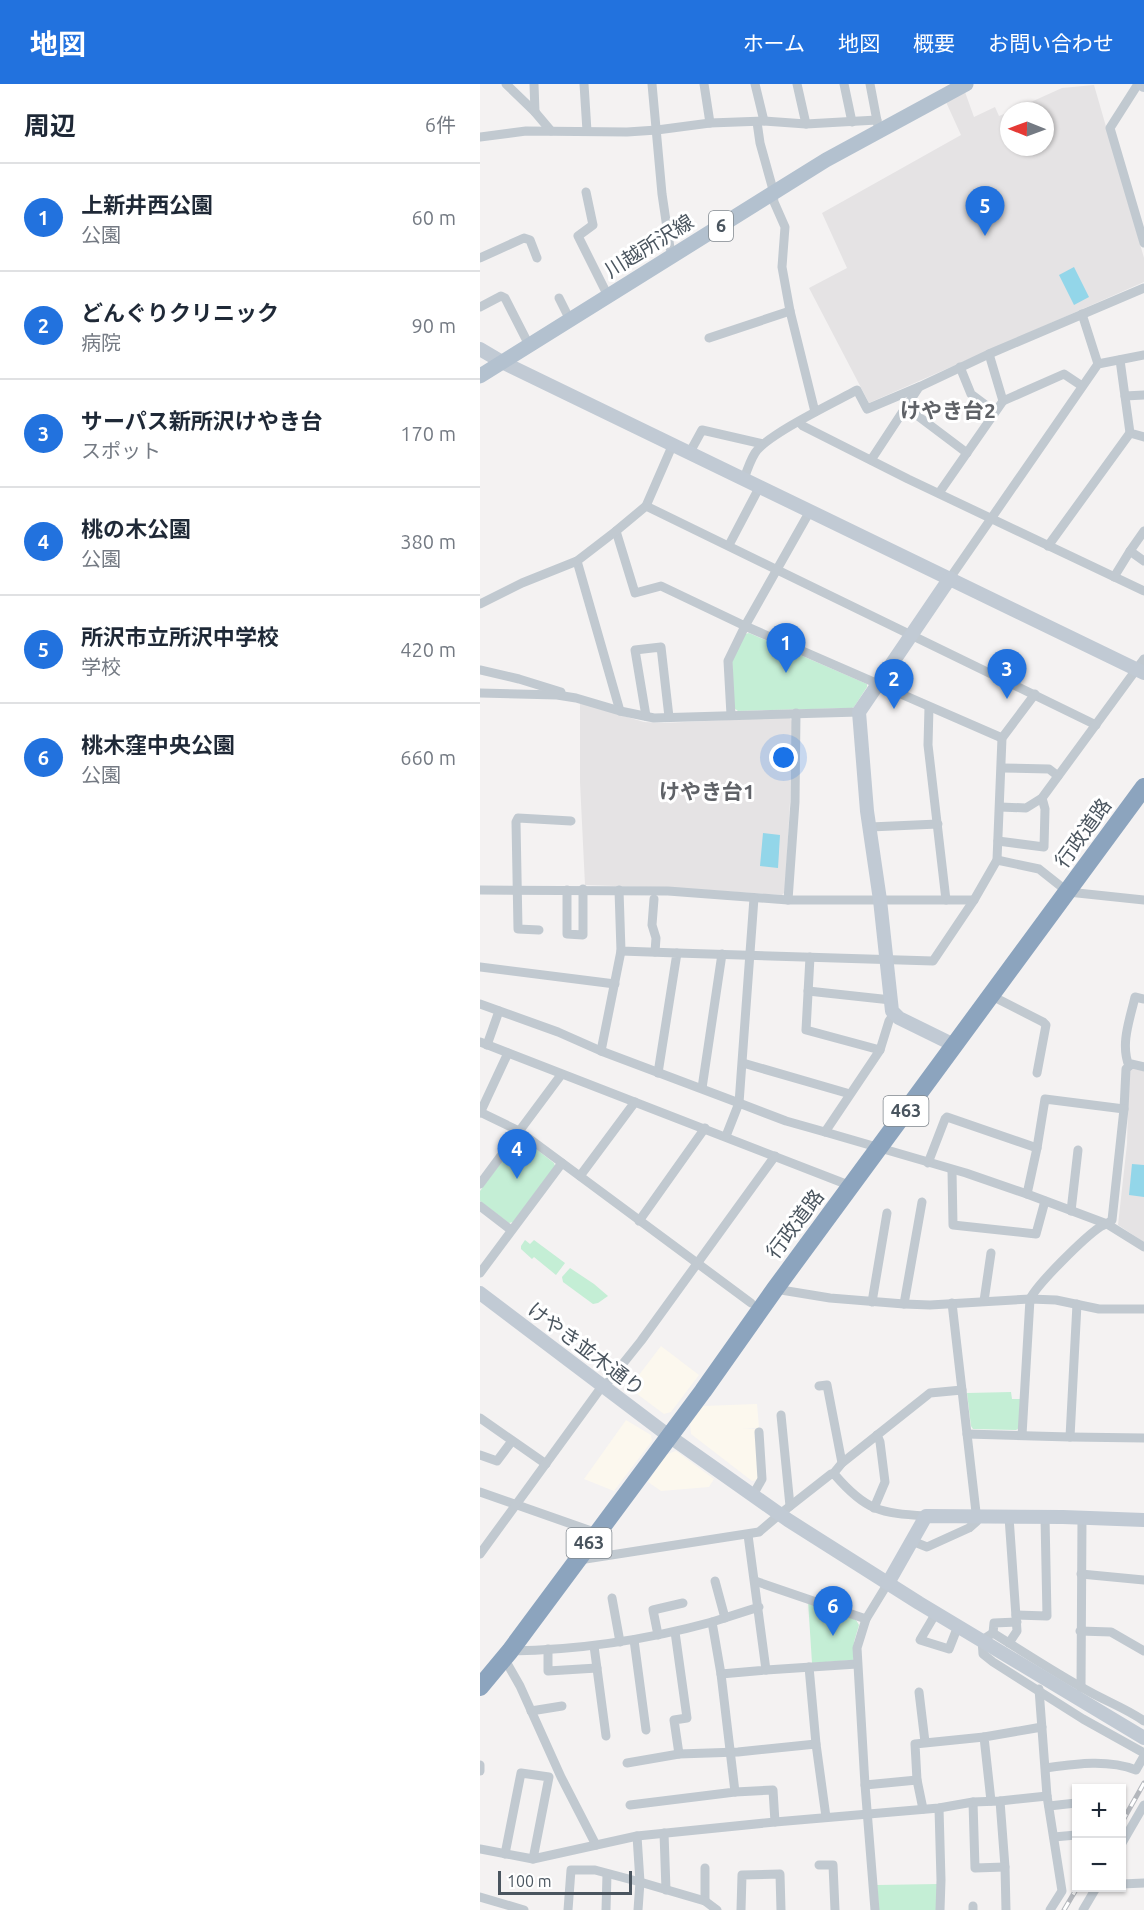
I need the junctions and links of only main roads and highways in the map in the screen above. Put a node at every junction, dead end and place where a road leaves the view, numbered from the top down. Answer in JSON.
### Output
{"nodes":[{"id":1,"x":966,"y":84,"type":"edge"},
{"id":2,"x":480,"y":376,"type":"edge"},
{"id":3,"x":1144,"y":787,"type":"edge"},
{"id":4,"x":482,"y":1680,"type":"edge"}],
"edges":[{"from":1,"to":2,"type":"main road","name":"川越所沢線","number":"6"},
{"from":3,"to":4,"type":"highway","name":"行政道路","number":"463"}]}
